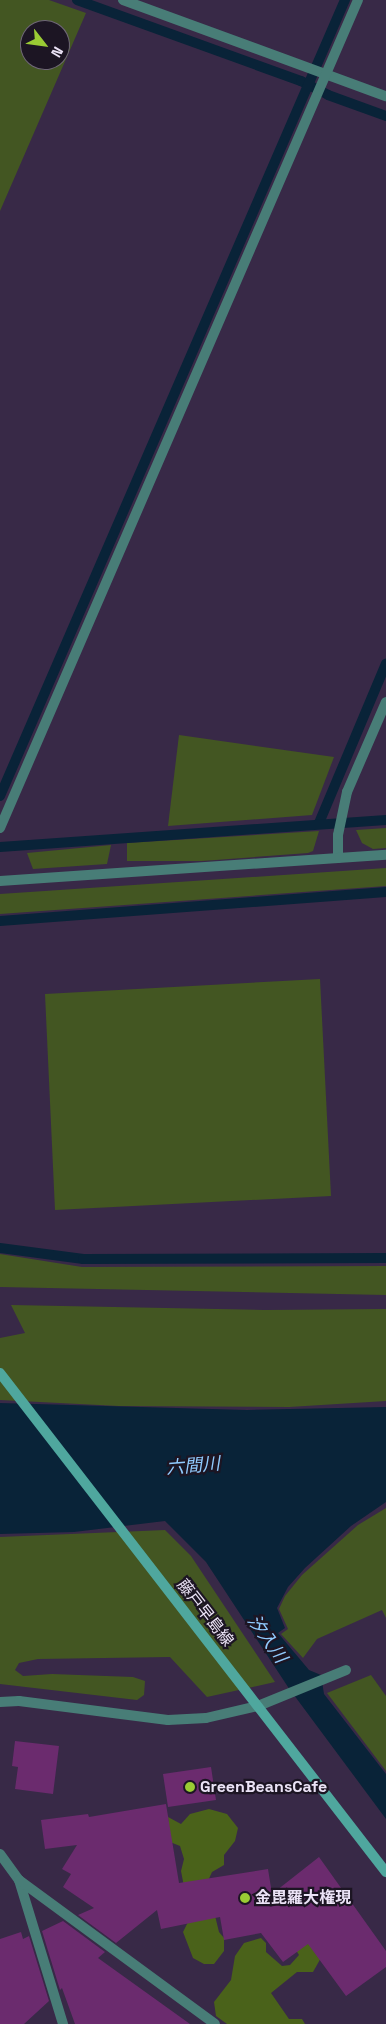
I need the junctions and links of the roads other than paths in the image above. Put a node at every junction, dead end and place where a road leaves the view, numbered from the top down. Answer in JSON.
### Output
{"nodes":[{"id":1,"x":123,"y":0,"type":"edge"},
{"id":2,"x":358,"y":0,"type":"edge"},
{"id":3,"x":322,"y":77,"type":"junction"},
{"id":4,"x":386,"y":96,"type":"edge"},
{"id":5,"x":386,"y":702,"type":"edge"},
{"id":6,"x":0,"y":828,"type":"edge"},
{"id":7,"x":386,"y":855,"type":"edge"},
{"id":8,"x":338,"y":858,"type":"junction"},
{"id":9,"x":0,"y":881,"type":"edge"},
{"id":10,"x":0,"y":1373,"type":"edge"},
{"id":11,"x":346,"y":1670,"type":"dead end"},
{"id":12,"x":0,"y":1702,"type":"edge"},
{"id":13,"x":258,"y":1706,"type":"junction"},
{"id":14,"x":0,"y":1854,"type":"edge"},
{"id":15,"x":386,"y":1872,"type":"edge"},
{"id":16,"x":19,"y":1880,"type":"junction"},
{"id":17,"x":63,"y":2024,"type":"edge"},
{"id":18,"x":215,"y":2024,"type":"edge"}],
"edges":[{"from":1,"to":3,"type":"street"},
{"from":2,"to":3,"type":"street"},
{"from":3,"to":4,"type":"street"},
{"from":3,"to":6,"type":"street"},
{"from":5,"to":8,"type":"street"},
{"from":7,"to":8,"type":"street"},
{"from":8,"to":9,"type":"street"},
{"from":10,"to":13,"type":"main road","name":"藤戸早島線"},
{"from":11,"to":13,"type":"street"},
{"from":12,"to":13,"type":"street"},
{"from":13,"to":15,"type":"main road","name":"藤戸早島線"},
{"from":14,"to":16,"type":"street"},
{"from":16,"to":17,"type":"street"},
{"from":16,"to":18,"type":"street"}]}
